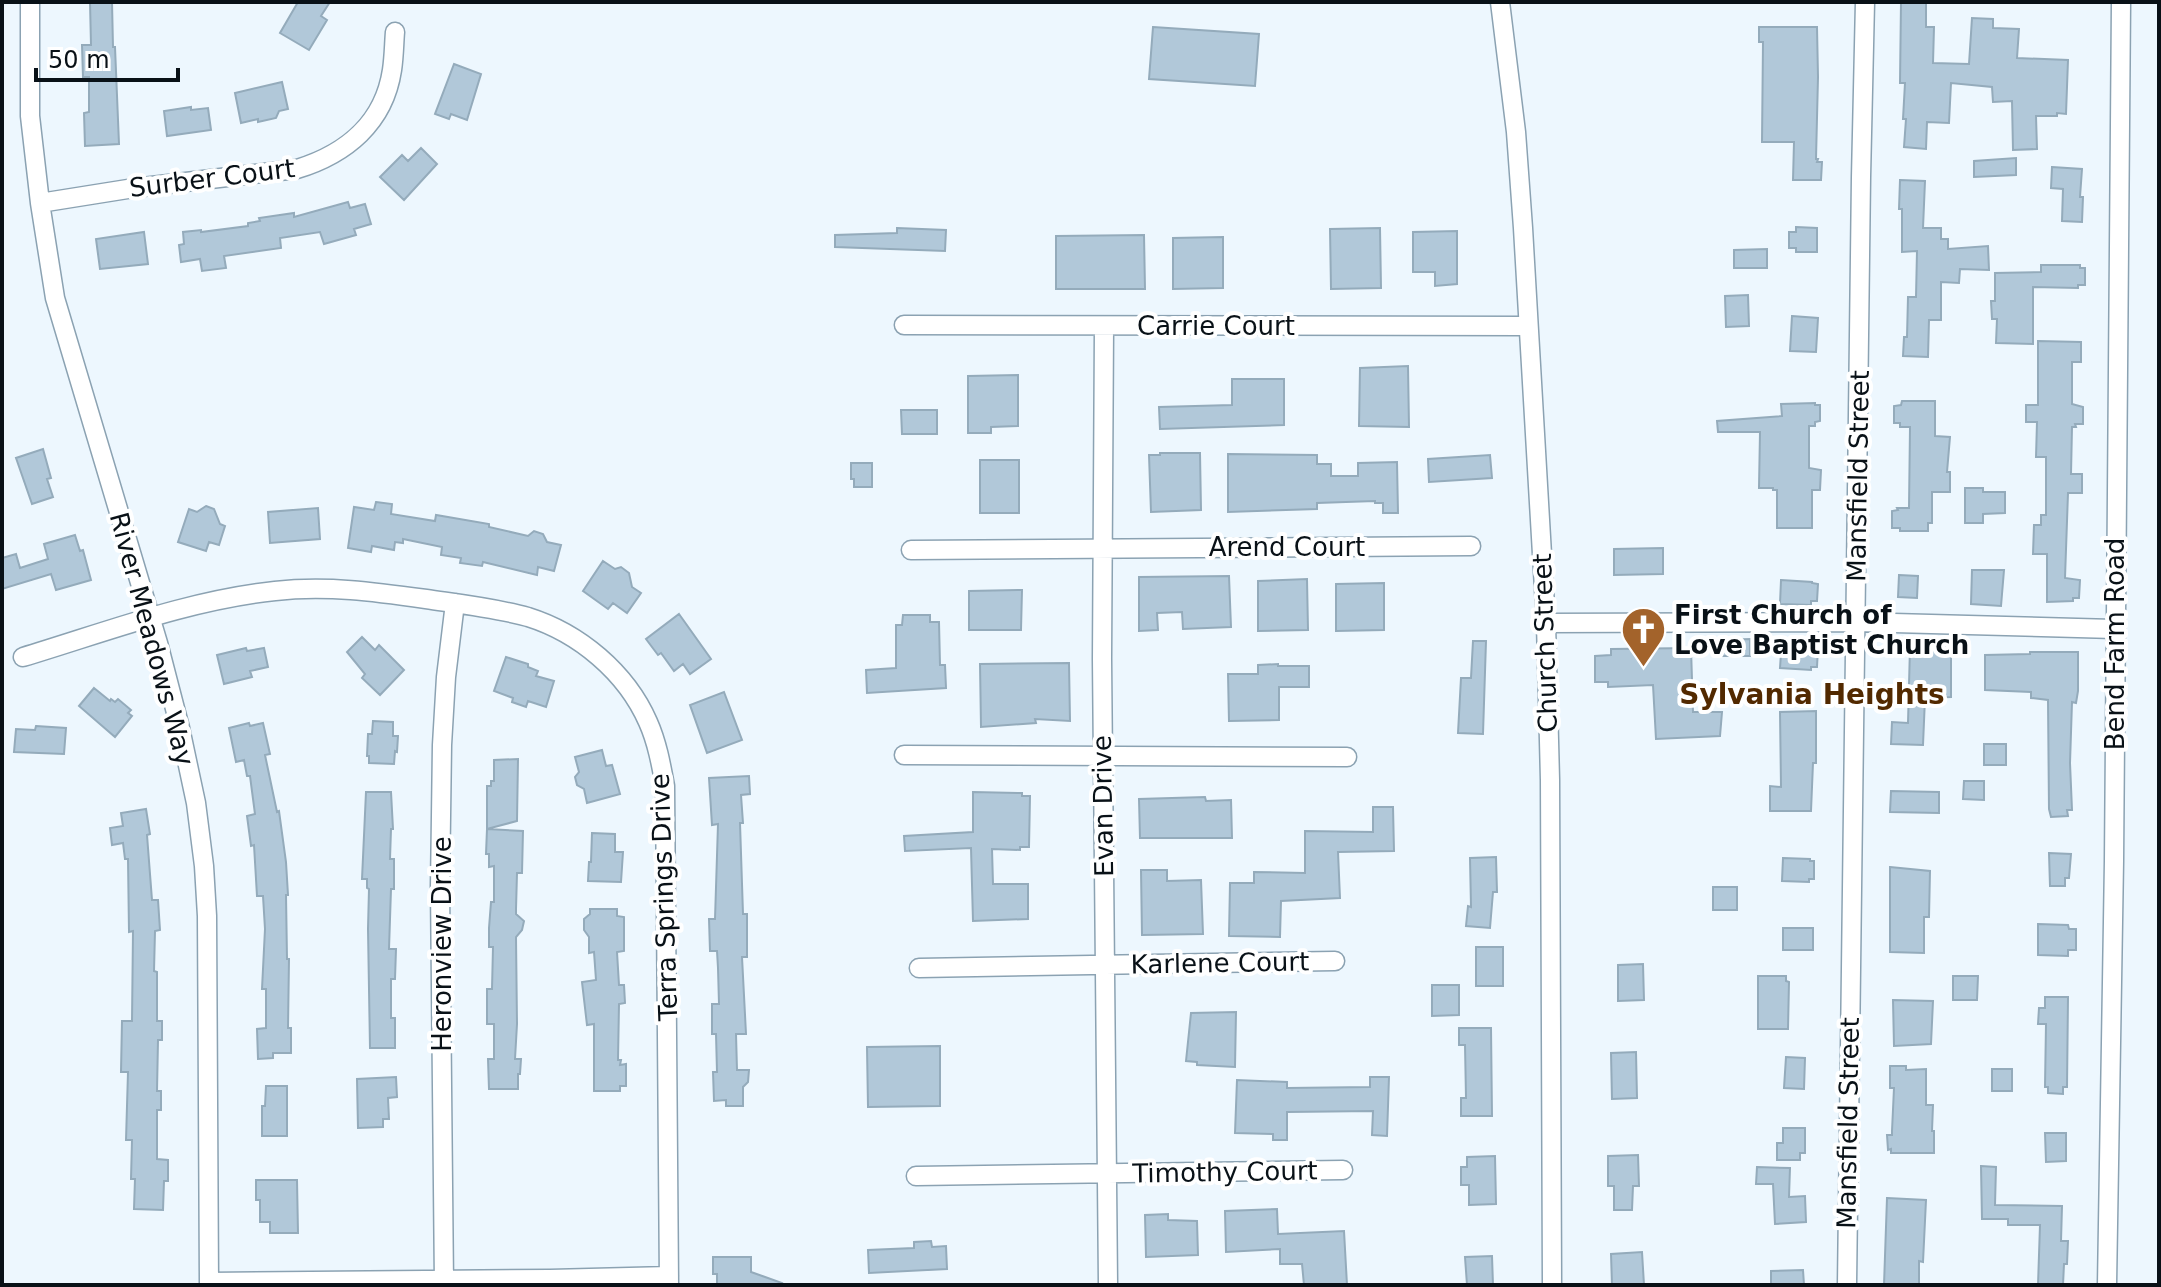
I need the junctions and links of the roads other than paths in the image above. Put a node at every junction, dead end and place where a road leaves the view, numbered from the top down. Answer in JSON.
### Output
{"nodes":[{"id":1,"x":30,"y":2,"type":"edge"},
{"id":2,"x":1500,"y":2,"type":"edge"},
{"id":3,"x":1865,"y":2,"type":"edge"},
{"id":4,"x":2121,"y":2,"type":"edge"},
{"id":5,"x":395,"y":32,"type":"dead end"},
{"id":6,"x":40,"y":203,"type":"junction"},
{"id":7,"x":904,"y":325,"type":"dead end"},
{"id":8,"x":1528,"y":326,"type":"junction"},
{"id":9,"x":1104,"y":327,"type":"junction"},
{"id":10,"x":1471,"y":546,"type":"dead end"},
{"id":11,"x":1102,"y":549,"type":"junction"},
{"id":12,"x":911,"y":550,"type":"dead end"},
{"id":13,"x":455,"y":603,"type":"junction"},
{"id":14,"x":151,"y":618,"type":"junction"},
{"id":15,"x":1856,"y":622,"type":"junction"},
{"id":16,"x":1546,"y":623,"type":"junction"},
{"id":17,"x":2114,"y":629,"type":"junction"},
{"id":18,"x":23,"y":657,"type":"dead end"},
{"id":19,"x":904,"y":755,"type":"dead end"},
{"id":20,"x":1103,"y":756,"type":"junction"},
{"id":21,"x":1347,"y":757,"type":"dead end"},
{"id":22,"x":1335,"y":961,"type":"dead end"},
{"id":23,"x":1105,"y":965,"type":"junction"},
{"id":24,"x":919,"y":968,"type":"dead end"},
{"id":25,"x":1343,"y":1170,"type":"dead end"},
{"id":26,"x":1106,"y":1174,"type":"junction"},
{"id":27,"x":916,"y":1176,"type":"dead end"},
{"id":28,"x":669,"y":1281,"type":"edge"},
{"id":29,"x":444,"y":1282,"type":"edge"},
{"id":30,"x":209,"y":1284,"type":"edge"},
{"id":31,"x":1108,"y":1285,"type":"edge"},
{"id":32,"x":1552,"y":1285,"type":"edge"},
{"id":33,"x":1847,"y":1285,"type":"edge"},
{"id":34,"x":2107,"y":1285,"type":"edge"}],
"edges":[{"from":1,"to":6,"type":"street","name":"River Meadows Way"},
{"from":2,"to":8,"type":"street","name":"Church Street"},
{"from":3,"to":15,"type":"street","name":"Mansfield Street"},
{"from":4,"to":17,"type":"street","name":"Bend Farm Road"},
{"from":5,"to":6,"type":"street","name":"Surber Court"},
{"from":6,"to":14,"type":"street","name":"River Meadows Way"},
{"from":7,"to":9,"type":"street","name":"Carrie Court"},
{"from":8,"to":9,"type":"street","name":"Carrie Court"},
{"from":8,"to":16,"type":"street","name":"Church Street"},
{"from":9,"to":11,"type":"street","name":"Evan Drive"},
{"from":10,"to":11,"type":"street","name":"Arend Court"},
{"from":11,"to":12,"type":"street","name":"Arend Court"},
{"from":11,"to":20,"type":"street","name":"Evan Drive"},
{"from":13,"to":14,"type":"street","name":"Terra Springs Drive"},
{"from":13,"to":28,"type":"street","name":"Terra Springs Drive"},
{"from":13,"to":29,"type":"street","name":"Heronview Drive"},
{"from":14,"to":18,"type":"street","name":"Terra Springs Drive"},
{"from":14,"to":30,"type":"street","name":"River Meadows Way"},
{"from":15,"to":16,"type":"street"},
{"from":15,"to":17,"type":"street"},
{"from":15,"to":33,"type":"street","name":"Mansfield Street"},
{"from":16,"to":32,"type":"street","name":"Church Street"},
{"from":17,"to":34,"type":"street","name":"Bend Farm Road"},
{"from":19,"to":20,"type":"street"},
{"from":20,"to":21,"type":"street"},
{"from":20,"to":23,"type":"street","name":"Evan Drive"},
{"from":22,"to":23,"type":"street","name":"Karlene Court"},
{"from":23,"to":24,"type":"street","name":"Karlene Court"},
{"from":23,"to":26,"type":"street","name":"Evan Drive"},
{"from":25,"to":26,"type":"street","name":"Timothy Court"},
{"from":26,"to":27,"type":"street","name":"Timothy Court"},
{"from":26,"to":31,"type":"street","name":"Evan Drive"},
{"from":28,"to":29,"type":"street"},
{"from":29,"to":30,"type":"street"}]}
